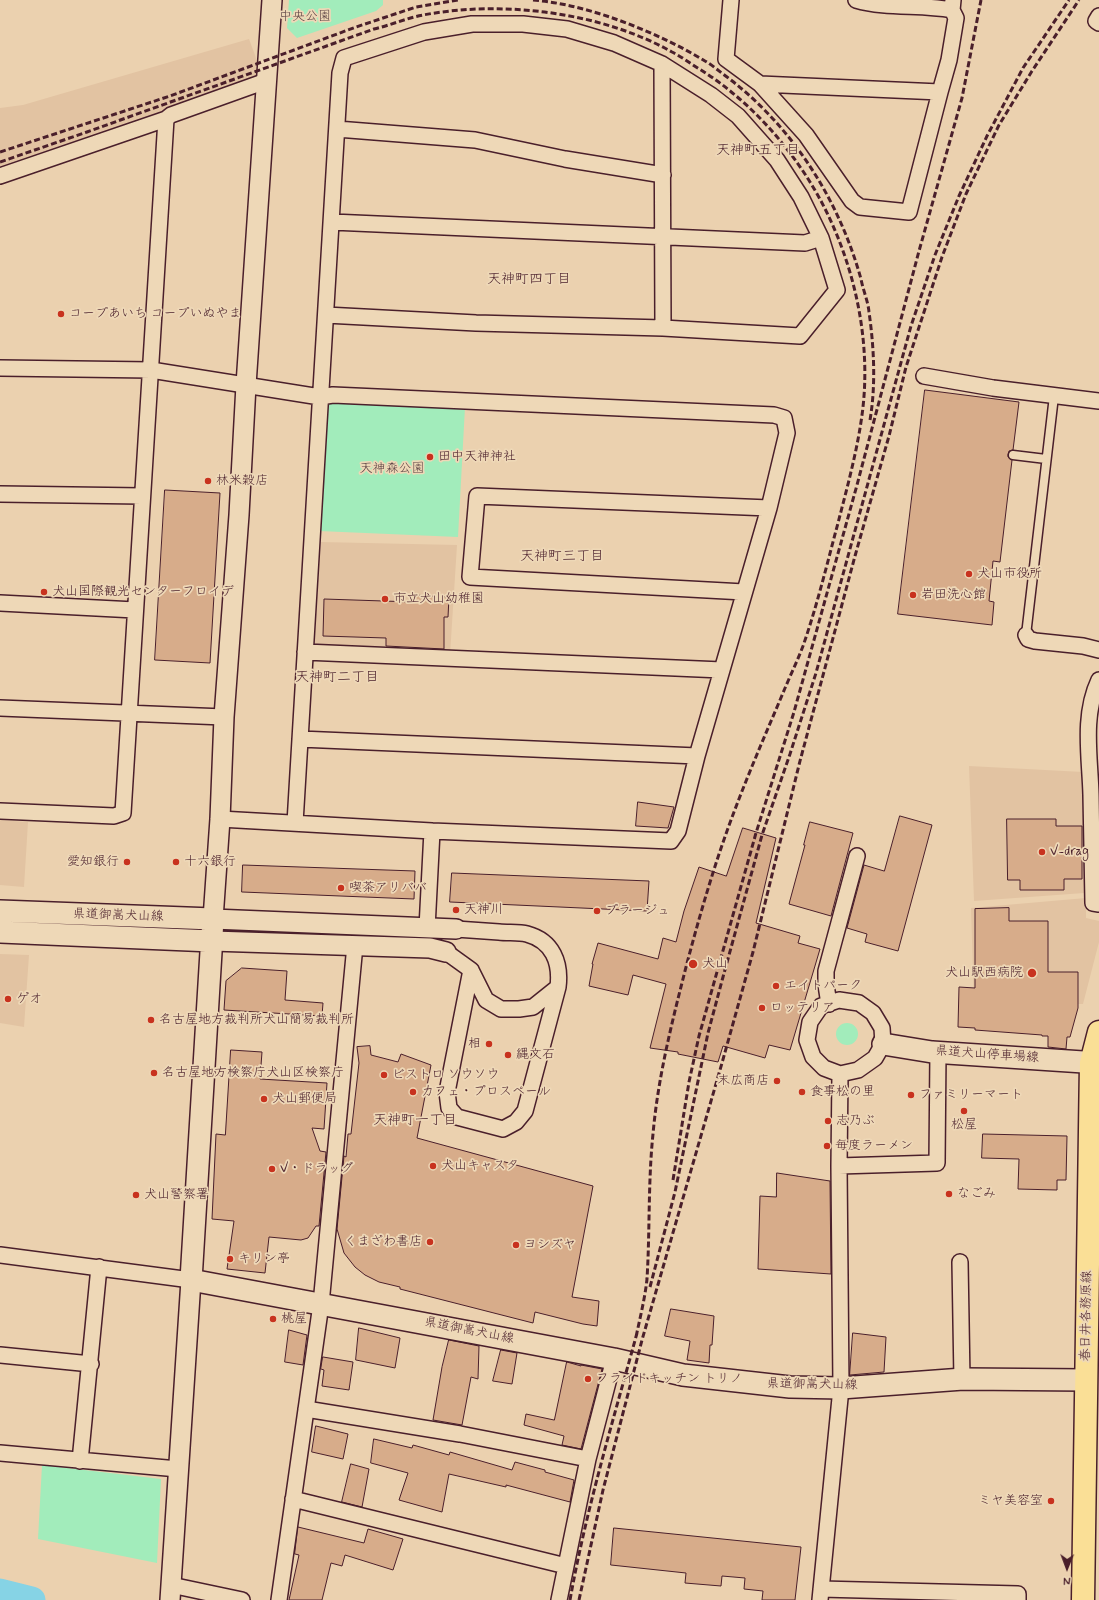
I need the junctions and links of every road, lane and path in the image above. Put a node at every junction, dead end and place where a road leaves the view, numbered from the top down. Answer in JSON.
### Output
{"nodes":[{"id":1,"x":272,"y":0,"type":"edge"},
{"id":2,"x":731,"y":0,"type":"edge"},
{"id":3,"x":856,"y":0,"type":"edge"},
{"id":4,"x":952,"y":5,"type":"edge"},
{"id":5,"x":1099,"y":16,"type":"edge"},
{"id":6,"x":1099,"y":23,"type":"edge"},
{"id":7,"x":662,"y":64,"type":"junction"},
{"id":8,"x":266,"y":81,"type":"junction"},
{"id":9,"x":760,"y":84,"type":"junction"},
{"id":10,"x":940,"y":92,"type":"junction"},
{"id":11,"x":166,"y":119,"type":"junction"},
{"id":12,"x":337,"y":129,"type":"junction"},
{"id":13,"x":663,"y":175,"type":"junction"},
{"id":14,"x":0,"y":176,"type":"edge"},
{"id":15,"x":332,"y":222,"type":"junction"},
{"id":16,"x":664,"y":236,"type":"junction"},
{"id":17,"x":821,"y":238,"type":"junction"},
{"id":18,"x":326,"y":315,"type":"junction"},
{"id":19,"x":663,"y":328,"type":"junction"},
{"id":20,"x":0,"y":368,"type":"edge"},
{"id":21,"x":151,"y":370,"type":"junction"},
{"id":22,"x":924,"y":376,"type":"dead end"},
{"id":23,"x":246,"y":385,"type":"junction"},
{"id":24,"x":1054,"y":396,"type":"junction"},
{"id":25,"x":320,"y":397,"type":"junction"},
{"id":26,"x":1099,"y":401,"type":"edge"},
{"id":27,"x":1012,"y":456,"type":"dead end"},
{"id":28,"x":1046,"y":459,"type":"junction"},
{"id":29,"x":0,"y":494,"type":"edge"},
{"id":30,"x":142,"y":496,"type":"junction"},
{"id":31,"x":769,"y":508,"type":"junction"},
{"id":32,"x":744,"y":592,"type":"junction"},
{"id":33,"x":0,"y":603,"type":"edge"},
{"id":34,"x":135,"y":610,"type":"junction"},
{"id":35,"x":1026,"y":635,"type":"joint"},
{"id":36,"x":1099,"y":650,"type":"edge"},
{"id":37,"x":305,"y":652,"type":"junction"},
{"id":38,"x":722,"y":670,"type":"junction"},
{"id":39,"x":1099,"y":680,"type":"edge"},
{"id":40,"x":0,"y":708,"type":"edge"},
{"id":41,"x":128,"y":713,"type":"junction"},
{"id":42,"x":224,"y":717,"type":"junction"},
{"id":43,"x":300,"y":739,"type":"junction"},
{"id":44,"x":697,"y":756,"type":"junction"},
{"id":45,"x":0,"y":812,"type":"edge"},
{"id":46,"x":220,"y":819,"type":"junction"},
{"id":47,"x":294,"y":823,"type":"junction"},
{"id":48,"x":432,"y":831,"type":"junction"},
{"id":49,"x":857,"y":856,"type":"dead end"},
{"id":50,"x":1099,"y":904,"type":"edge"},
{"id":51,"x":0,"y":911,"type":"edge"},
{"id":52,"x":213,"y":919,"type":"junction"},
{"id":53,"x":427,"y":928,"type":"junction"},
{"id":54,"x":456,"y":929,"type":"joint"},
{"id":55,"x":0,"y":932,"type":"edge"},
{"id":56,"x":212,"y":942,"type":"junction"},
{"id":57,"x":355,"y":945,"type":"junction"},
{"id":58,"x":446,"y":952,"type":"joint"},
{"id":59,"x":471,"y":970,"type":"junction"},
{"id":60,"x":558,"y":987,"type":"junction"},
{"id":61,"x":829,"y":1004,"type":"junction"},
{"id":62,"x":1099,"y":1032,"type":"edge"},
{"id":63,"x":883,"y":1044,"type":"junction"},
{"id":64,"x":938,"y":1052,"type":"junction"},
{"id":65,"x":1095,"y":1063,"type":"edge"},
{"id":66,"x":840,"y":1074,"type":"junction"},
{"id":67,"x":839,"y":1166,"type":"junction"},
{"id":68,"x":0,"y":1255,"type":"edge"},
{"id":69,"x":960,"y":1262,"type":"dead end"},
{"id":70,"x":100,"y":1267,"type":"junction"},
{"id":71,"x":191,"y":1280,"type":"junction"},
{"id":72,"x":321,"y":1304,"type":"junction"},
{"id":73,"x":0,"y":1355,"type":"edge"},
{"id":74,"x":614,"y":1359,"type":"junction"},
{"id":75,"x":91,"y":1364,"type":"junction"},
{"id":76,"x":962,"y":1380,"type":"junction"},
{"id":77,"x":1092,"y":1380,"type":"edge"},
{"id":78,"x":841,"y":1388,"type":"junction"},
{"id":79,"x":306,"y":1409,"type":"junction"},
{"id":80,"x":0,"y":1453,"type":"edge"},
{"id":81,"x":588,"y":1459,"type":"junction"},
{"id":82,"x":80,"y":1461,"type":"junction"},
{"id":83,"x":178,"y":1469,"type":"junction"},
{"id":84,"x":293,"y":1499,"type":"junction"},
{"id":85,"x":566,"y":1566,"type":"junction"},
{"id":86,"x":170,"y":1593,"type":"edge"},
{"id":87,"x":821,"y":1595,"type":"edge"},
{"id":88,"x":242,"y":1600,"type":"edge"},
{"id":89,"x":279,"y":1600,"type":"edge"},
{"id":90,"x":559,"y":1600,"type":"edge"},
{"id":91,"x":1018,"y":1600,"type":"edge"},
{"id":92,"x":1083,"y":1600,"type":"edge"}],
"edges":[{"from":1,"to":8,"type":"street"},
{"from":2,"to":9,"type":"street"},
{"from":3,"to":4,"type":"street"},
{"from":4,"to":10,"type":"street"},
{"from":5,"to":6,"type":"street"},
{"from":7,"to":12,"type":"street"},
{"from":7,"to":13,"type":"street"},
{"from":7,"to":17,"type":"street"},
{"from":8,"to":11,"type":"street"},
{"from":8,"to":23,"type":"street"},
{"from":9,"to":10,"type":"street"},
{"from":9,"to":10,"type":"street"},
{"from":11,"to":14,"type":"street"},
{"from":11,"to":21,"type":"street"},
{"from":12,"to":13,"type":"street"},
{"from":12,"to":15,"type":"street"},
{"from":13,"to":16,"type":"street"},
{"from":15,"to":16,"type":"street"},
{"from":15,"to":18,"type":"street"},
{"from":16,"to":17,"type":"street"},
{"from":16,"to":19,"type":"street"},
{"from":17,"to":19,"type":"street"},
{"from":18,"to":19,"type":"street"},
{"from":18,"to":25,"type":"street"},
{"from":20,"to":21,"type":"street"},
{"from":21,"to":23,"type":"street"},
{"from":21,"to":30,"type":"street"},
{"from":22,"to":24,"type":"street"},
{"from":23,"to":25,"type":"street"},
{"from":23,"to":42,"type":"street"},
{"from":24,"to":26,"type":"street"},
{"from":24,"to":28,"type":"lane"},
{"from":25,"to":31,"type":"street"},
{"from":25,"to":37,"type":"street"},
{"from":27,"to":28,"type":"lane"},
{"from":28,"to":35,"type":"lane"},
{"from":29,"to":30,"type":"street"},
{"from":30,"to":34,"type":"street"},
{"from":31,"to":32,"type":"street"},
{"from":31,"to":32,"type":"street"},
{"from":32,"to":38,"type":"street"},
{"from":33,"to":34,"type":"street"},
{"from":34,"to":41,"type":"street"},
{"from":35,"to":36,"type":"street"},
{"from":37,"to":38,"type":"street"},
{"from":37,"to":43,"type":"street"},
{"from":38,"to":44,"type":"street"},
{"from":39,"to":50,"type":"street"},
{"from":40,"to":41,"type":"street"},
{"from":41,"to":42,"type":"street"},
{"from":41,"to":45,"type":"street"},
{"from":42,"to":46,"type":"street"},
{"from":43,"to":44,"type":"street"},
{"from":43,"to":47,"type":"street"},
{"from":44,"to":48,"type":"street"},
{"from":46,"to":47,"type":"street"},
{"from":46,"to":52,"type":"street"},
{"from":47,"to":48,"type":"street"},
{"from":48,"to":53,"type":"street"},
{"from":49,"to":61,"type":"street"},
{"from":51,"to":52,"type":"main road","name":"県道御嵩犬山線"},
{"from":52,"to":53,"type":"street"},
{"from":52,"to":56,"type":"main road"},
{"from":53,"to":54,"type":"street"},
{"from":54,"to":60,"type":"street"},
{"from":55,"to":56,"type":"main road","name":"県道御嵩犬山線"},
{"from":56,"to":57,"type":"street"},
{"from":56,"to":71,"type":"main road"},
{"from":57,"to":58,"type":"street"},
{"from":57,"to":72,"type":"street"},
{"from":58,"to":59,"type":"street"},
{"from":59,"to":60,"type":"street"},
{"from":59,"to":60,"type":"street"},
{"from":61,"to":63,"type":"street"},
{"from":61,"to":66,"type":"street"},
{"from":62,"to":65,"type":"main road","name":"春日井各務原線"},
{"from":63,"to":64,"type":"main road","name":"県道犬山停車場線"},
{"from":63,"to":66,"type":"street"},
{"from":64,"to":65,"type":"main road","name":"県道犬山停車場線"},
{"from":64,"to":67,"type":"street"},
{"from":65,"to":77,"type":"main road","name":"春日井各務原線"},
{"from":66,"to":67,"type":"street"},
{"from":67,"to":78,"type":"street"},
{"from":68,"to":70,"type":"street"},
{"from":69,"to":76,"type":"street"},
{"from":70,"to":71,"type":"street"},
{"from":70,"to":75,"type":"street"},
{"from":71,"to":72,"type":"main road","name":"県道御嵩犬山線"},
{"from":71,"to":83,"type":"street"},
{"from":72,"to":74,"type":"main road","name":"県道御嵩犬山線"},
{"from":72,"to":79,"type":"street"},
{"from":73,"to":75,"type":"street"},
{"from":74,"to":78,"type":"main road","name":"県道御嵩犬山線"},
{"from":74,"to":81,"type":"street"},
{"from":75,"to":82,"type":"street"},
{"from":76,"to":77,"type":"main road","name":"県道御嵩犬山線"},
{"from":76,"to":78,"type":"main road","name":"県道御嵩犬山線"},
{"from":77,"to":92,"type":"main road","name":"春日井各務原線"},
{"from":78,"to":87,"type":"street"},
{"from":79,"to":81,"type":"street"},
{"from":79,"to":84,"type":"street"},
{"from":80,"to":82,"type":"street"},
{"from":81,"to":85,"type":"street"},
{"from":82,"to":83,"type":"street"},
{"from":83,"to":86,"type":"street"},
{"from":84,"to":85,"type":"street"},
{"from":84,"to":89,"type":"street"},
{"from":85,"to":90,"type":"street"},
{"from":86,"to":88,"type":"street"},
{"from":87,"to":91,"type":"street"}]}
